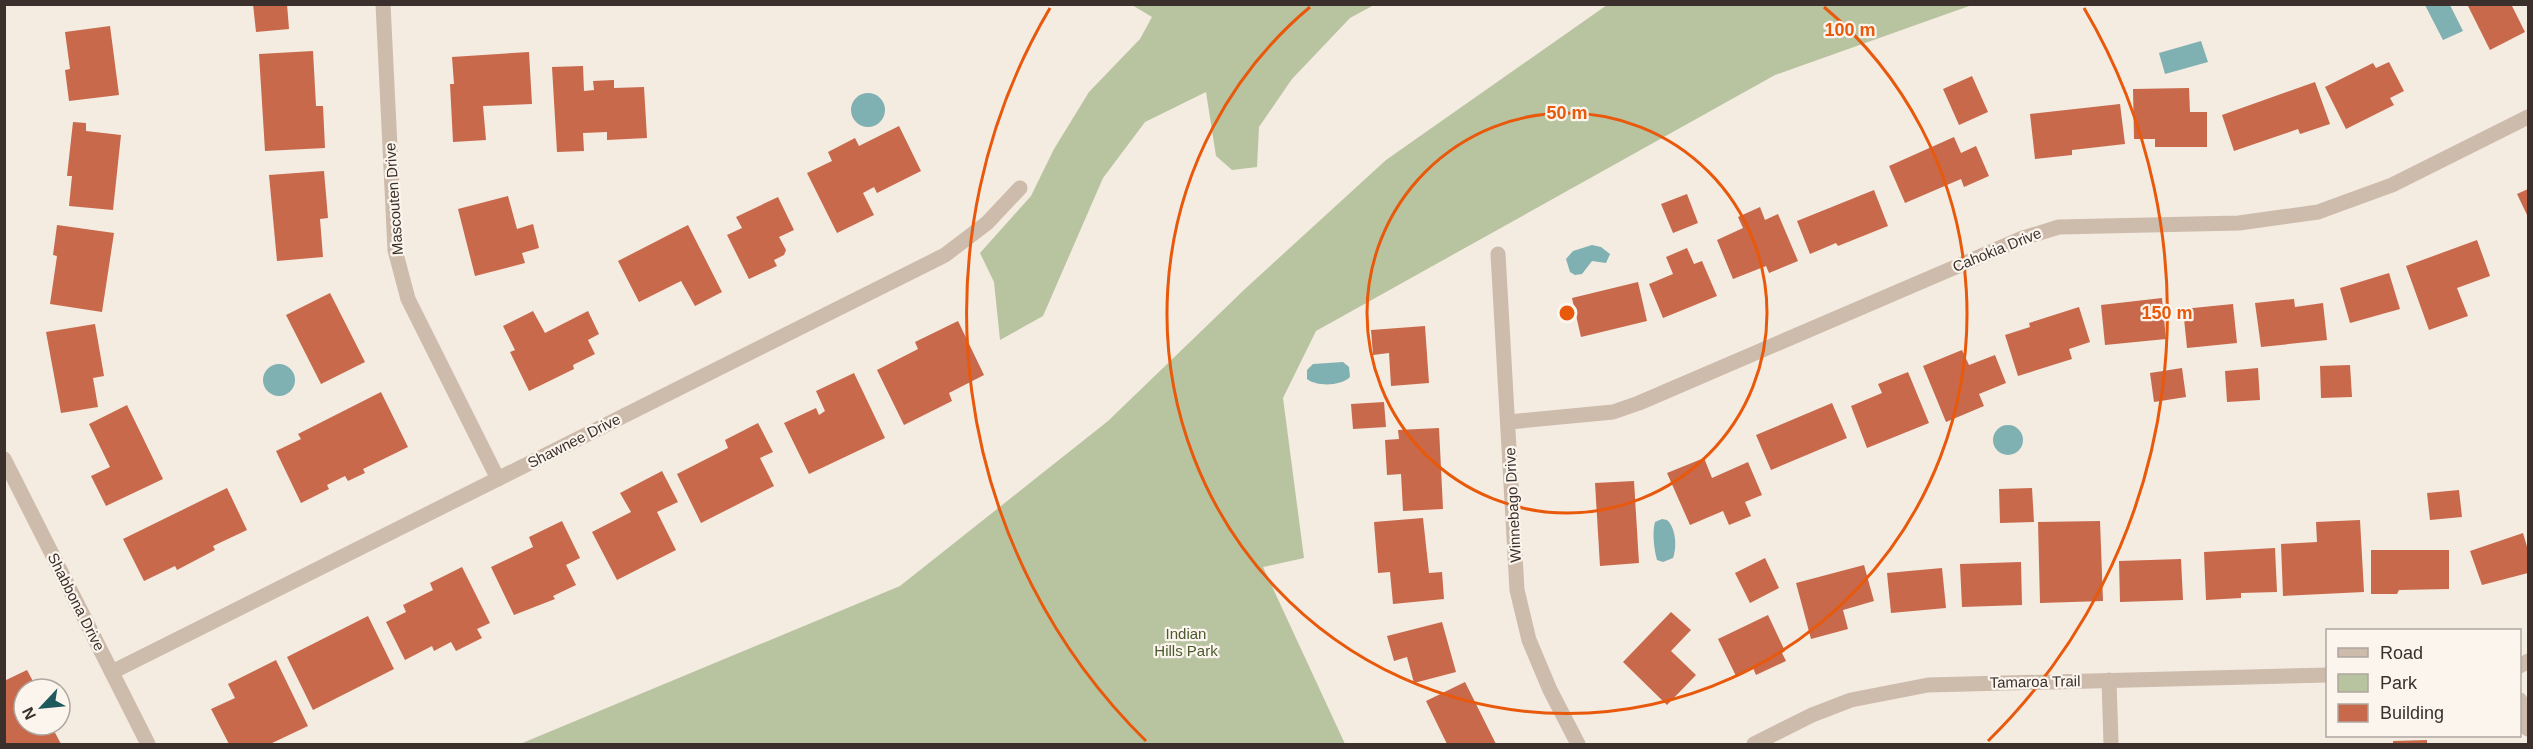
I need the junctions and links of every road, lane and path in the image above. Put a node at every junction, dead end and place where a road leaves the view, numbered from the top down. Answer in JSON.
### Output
{"nodes":[{"id":1,"x":383,"y":4,"type":"edge"},
{"id":2,"x":2529,"y":117,"type":"edge"},
{"id":3,"x":1020,"y":188,"type":"dead end"},
{"id":4,"x":1498,"y":254,"type":"dead end"},
{"id":5,"x":1509,"y":422,"type":"junction"},
{"id":6,"x":4,"y":459,"type":"edge"},
{"id":7,"x":498,"y":478,"type":"junction"},
{"id":8,"x":112,"y":672,"type":"junction"},
{"id":9,"x":2326,"y":675,"type":"edge"},
{"id":10,"x":2109,"y":680,"type":"junction"},
{"id":11,"x":2521,"y":702,"type":"edge"},
{"id":12,"x":2529,"y":729,"type":"edge"},
{"id":13,"x":148,"y":744,"type":"edge"},
{"id":14,"x":1578,"y":744,"type":"edge"},
{"id":15,"x":1754,"y":744,"type":"edge"},
{"id":16,"x":2111,"y":744,"type":"edge"}],
"edges":[{"from":1,"to":7,"type":"street","name":"Mascouten Drive"},
{"from":2,"to":5,"type":"street","name":"Cahokia Drive"},
{"from":3,"to":7,"type":"street","name":"Shawnee Drive"},
{"from":4,"to":5,"type":"street","name":"Winnebago Drive"},
{"from":5,"to":14,"type":"street","name":"Winnebago Drive"},
{"from":6,"to":8,"type":"street","name":"Shabbona Drive"},
{"from":7,"to":8,"type":"street","name":"Shawnee Drive"},
{"from":8,"to":13,"type":"street","name":"Shabbona Drive"},
{"from":9,"to":10,"type":"street","name":"Tamaroa Trail"},
{"from":10,"to":15,"type":"street","name":"Tamaroa Trail"},
{"from":10,"to":16,"type":"street"},
{"from":11,"to":12,"type":"street"}]}
